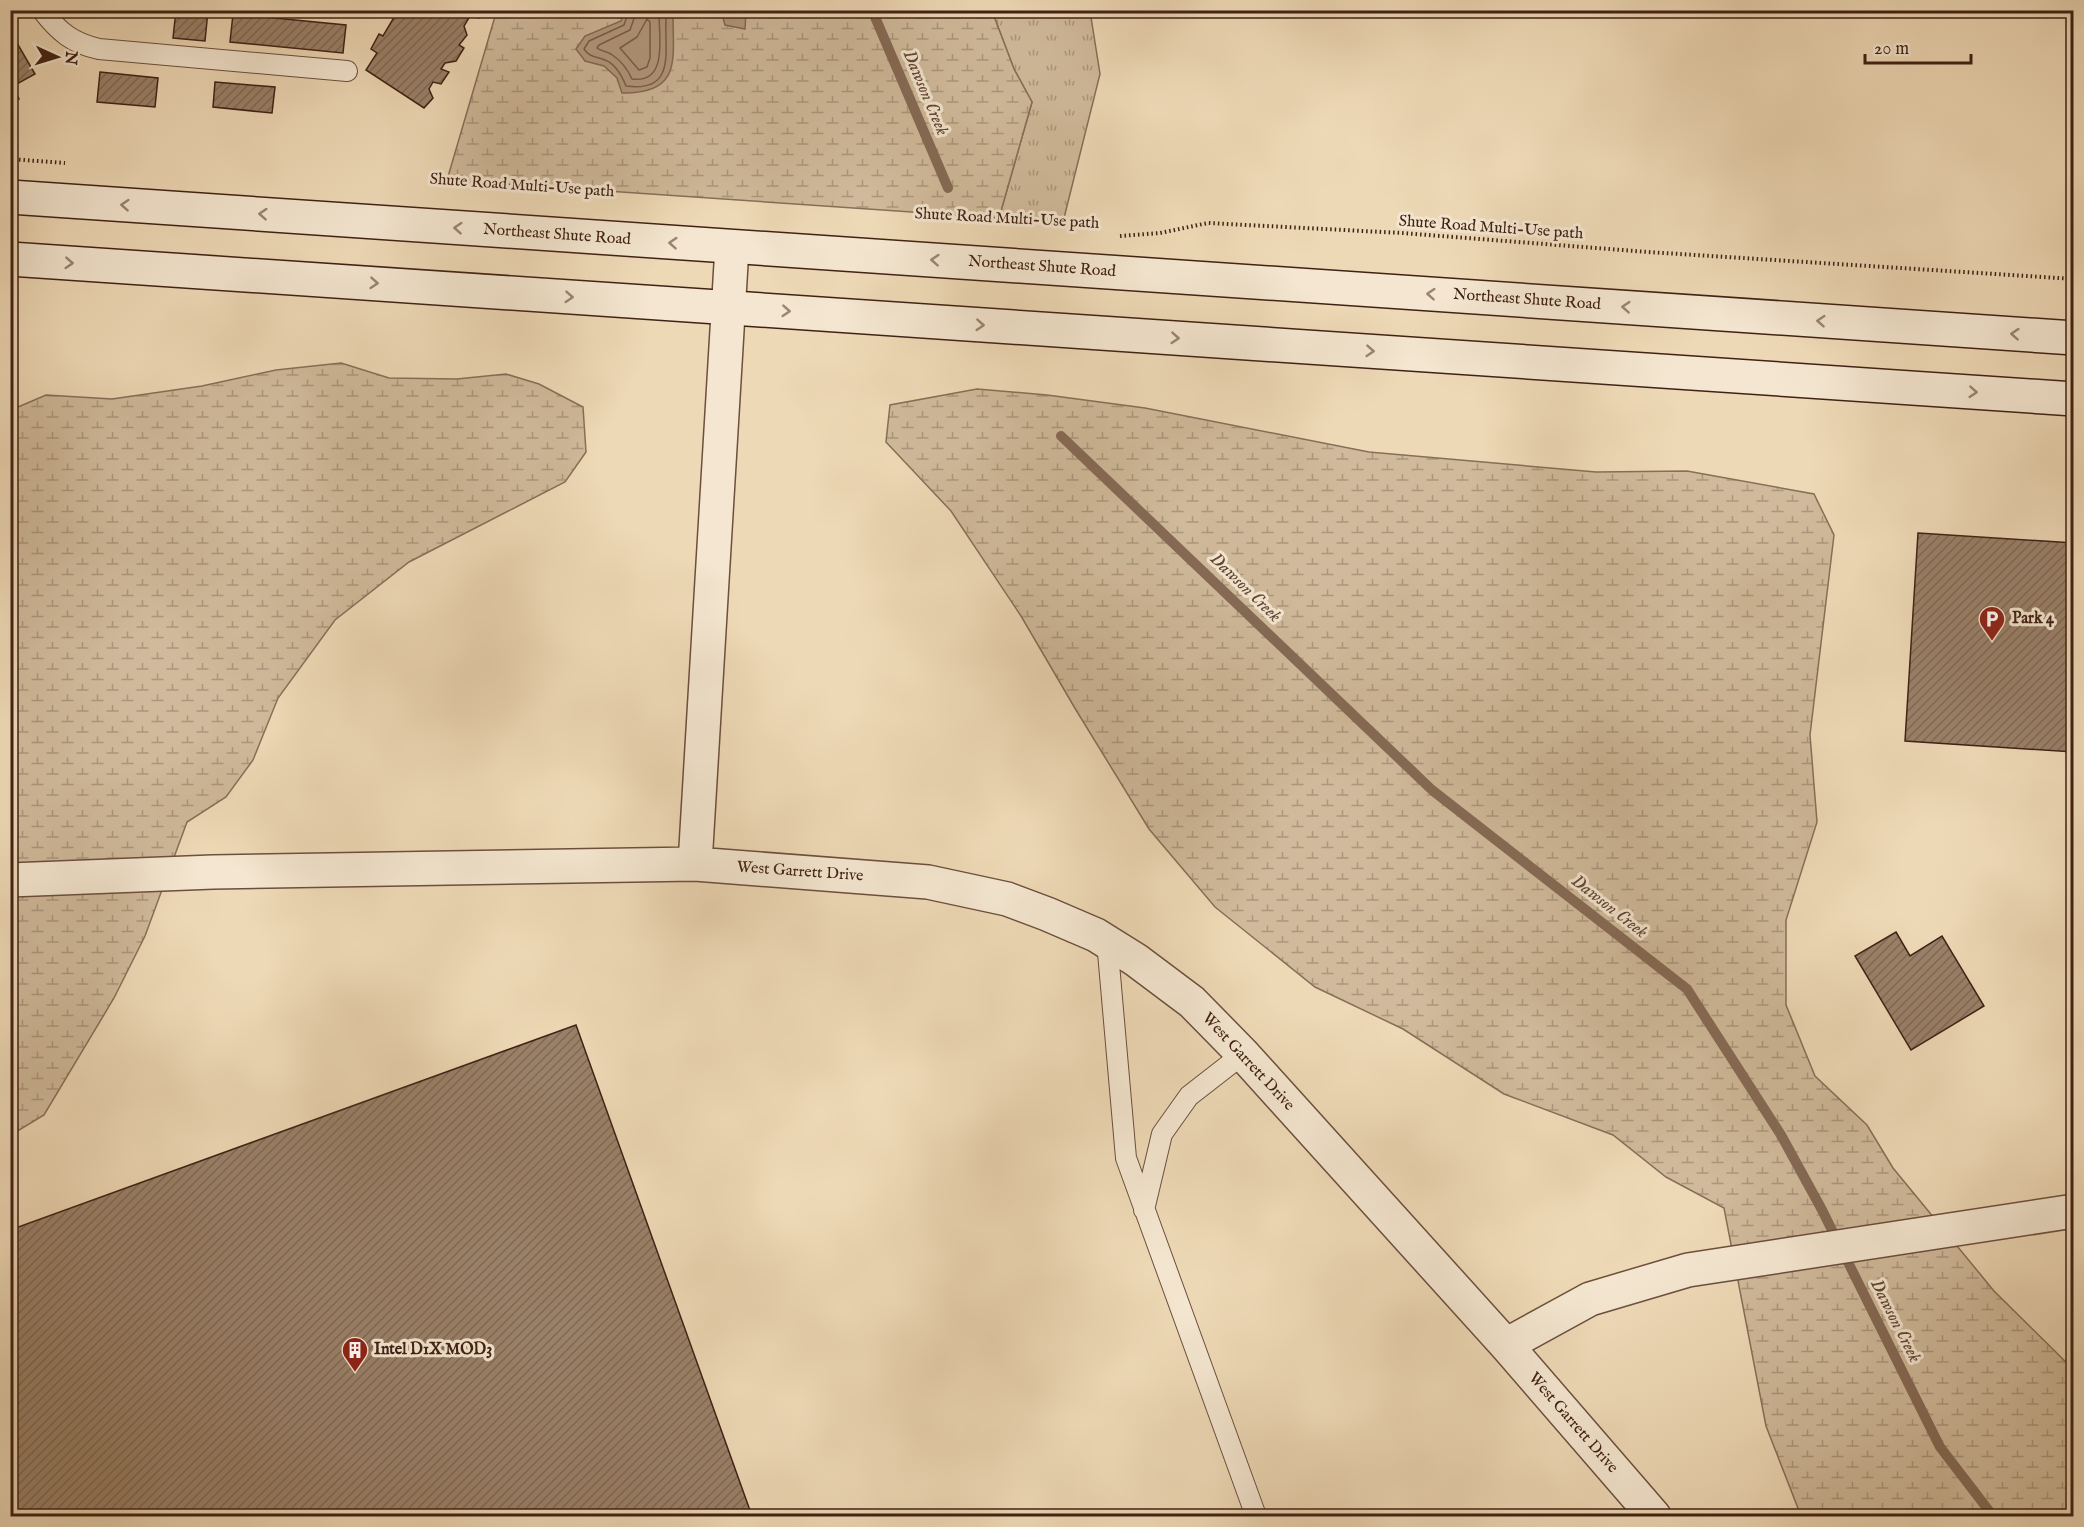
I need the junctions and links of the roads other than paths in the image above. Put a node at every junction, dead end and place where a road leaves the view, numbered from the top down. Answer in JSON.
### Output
{"nodes":[{"id":1,"x":42,"y":10,"type":"edge"},
{"id":2,"x":347,"y":71,"type":"dead end"},
{"id":3,"x":10,"y":197,"type":"edge"},
{"id":4,"x":732,"y":247,"type":"junction"},
{"id":5,"x":10,"y":259,"type":"edge"},
{"id":6,"x":728,"y":308,"type":"junction"},
{"id":7,"x":2073,"y":338,"type":"edge"},
{"id":8,"x":2073,"y":399,"type":"edge"},
{"id":9,"x":695,"y":864,"type":"junction"},
{"id":10,"x":10,"y":880,"type":"edge"},
{"id":11,"x":1107,"y":941,"type":"junction"},
{"id":12,"x":1243,"y":1054,"type":"junction"},
{"id":13,"x":1144,"y":1210,"type":"junction"},
{"id":14,"x":2073,"y":1211,"type":"edge"},
{"id":15,"x":1506,"y":1345,"type":"junction"},
{"id":16,"x":1256,"y":1516,"type":"edge"},
{"id":17,"x":1654,"y":1516,"type":"edge"}],
"edges":[{"from":1,"to":2,"type":"lane"},
{"from":4,"to":3,"type":"main road","name":"Northeast Shute Road","one_way":true},
{"from":4,"to":6,"type":"main road"},
{"from":7,"to":4,"type":"main road","name":"Northeast Shute Road","one_way":true},
{"from":5,"to":6,"type":"main road","one_way":true},
{"from":6,"to":8,"type":"main road","one_way":true},
{"from":6,"to":9,"type":"main road"},
{"from":9,"to":10,"type":"main road","name":"West Garrett Drive"},
{"from":9,"to":11,"type":"main road","name":"West Garrett Drive"},
{"from":11,"to":12,"type":"main road","name":"West Garrett Drive"},
{"from":11,"to":13,"type":"lane"},
{"from":12,"to":13,"type":"lane"},
{"from":12,"to":15,"type":"main road","name":"West Garrett Drive"},
{"from":13,"to":16,"type":"lane"},
{"from":14,"to":15,"type":"main road"},
{"from":15,"to":17,"type":"main road","name":"West Garrett Drive"}]}
